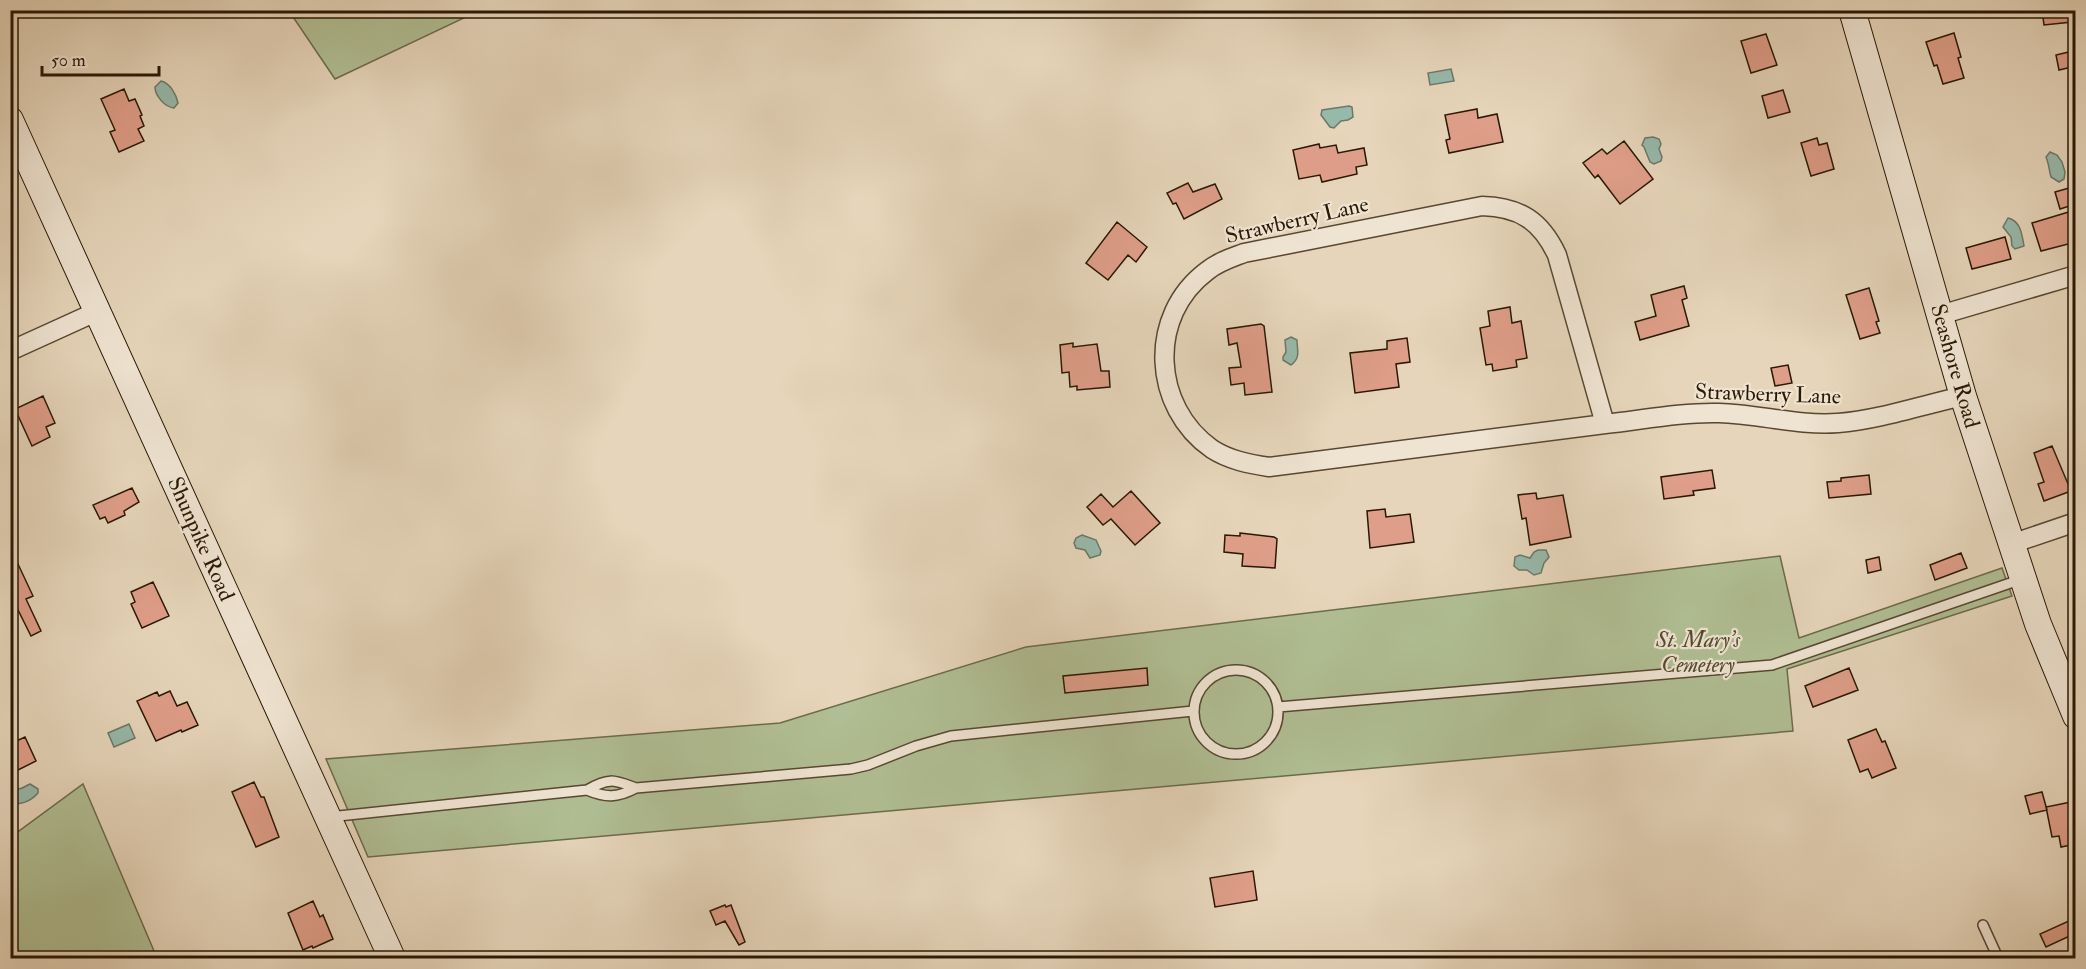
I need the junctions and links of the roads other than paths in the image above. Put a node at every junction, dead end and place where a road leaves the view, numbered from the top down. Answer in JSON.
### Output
{"nodes":[{"id":1,"x":1852,"y":10,"type":"edge"},
{"id":2,"x":10,"y":120,"type":"edge"},
{"id":3,"x":2076,"y":275,"type":"edge"},
{"id":4,"x":98,"y":311,"type":"junction"},
{"id":5,"x":1940,"y":315,"type":"junction"},
{"id":6,"x":10,"y":351,"type":"edge"},
{"id":7,"x":1963,"y":396,"type":"junction"},
{"id":8,"x":1605,"y":424,"type":"junction"},
{"id":9,"x":2076,"y":522,"type":"edge"},
{"id":10,"x":2011,"y":544,"type":"junction"},
{"id":11,"x":2023,"y":579,"type":"junction"},
{"id":12,"x":1278,"y":708,"type":"junction"},
{"id":13,"x":2074,"y":708,"type":"edge"},
{"id":14,"x":1193,"y":711,"type":"junction"},
{"id":15,"x":636,"y":788,"type":"junction"},
{"id":16,"x":587,"y":790,"type":"junction"},
{"id":17,"x":326,"y":817,"type":"junction"},
{"id":18,"x":1983,"y":925,"type":"dead end"},
{"id":19,"x":392,"y":958,"type":"edge"},
{"id":20,"x":1998,"y":958,"type":"edge"}],
"edges":[{"from":1,"to":5,"type":"street","name":"Seashore Road"},
{"from":2,"to":4,"type":"street","name":"Shunpike Road"},
{"from":3,"to":5,"type":"street"},
{"from":4,"to":6,"type":"street"},
{"from":4,"to":17,"type":"street","name":"Shunpike Road"},
{"from":5,"to":7,"type":"street","name":"Seashore Road"},
{"from":7,"to":8,"type":"street","name":"Strawberry Lane"},
{"from":7,"to":10,"type":"street","name":"Seashore Road"},
{"from":8,"to":8,"type":"street","name":"Strawberry Lane"},
{"from":9,"to":10,"type":"street"},
{"from":10,"to":11,"type":"street","name":"Seashore Road"},
{"from":11,"to":12,"type":"lane"},
{"from":11,"to":13,"type":"street","name":"Seashore Road"},
{"from":12,"to":14,"type":"lane"},
{"from":12,"to":14,"type":"lane"},
{"from":14,"to":15,"type":"lane"},
{"from":15,"to":16,"type":"lane"},
{"from":15,"to":16,"type":"lane"},
{"from":16,"to":17,"type":"lane"},
{"from":17,"to":19,"type":"street","name":"Shunpike Road"},
{"from":18,"to":20,"type":"lane"}]}
